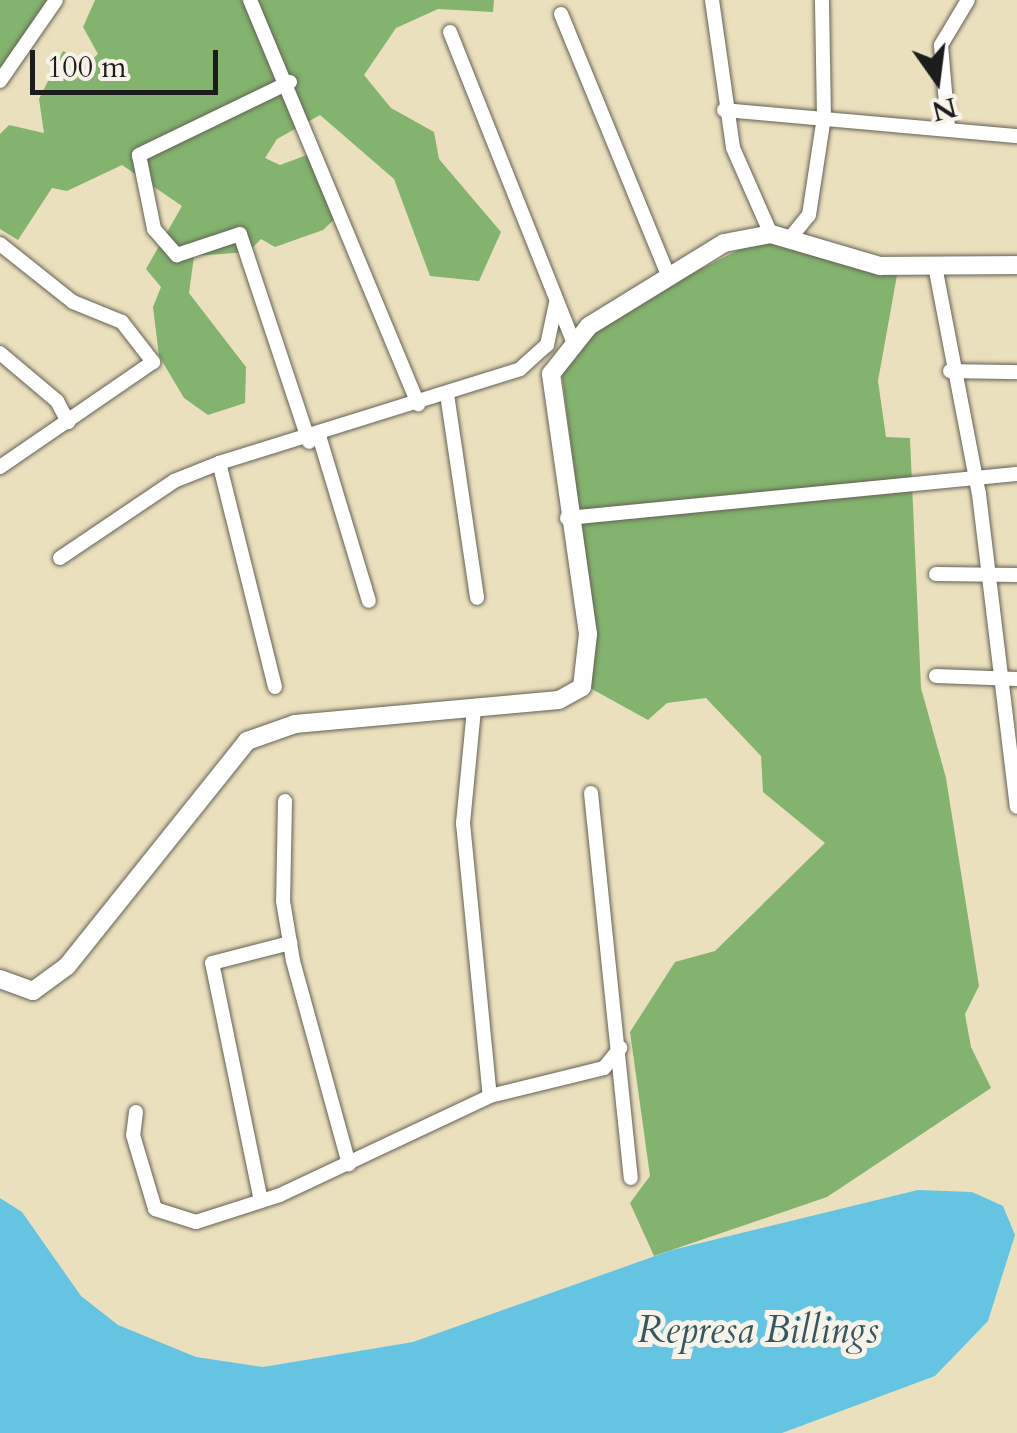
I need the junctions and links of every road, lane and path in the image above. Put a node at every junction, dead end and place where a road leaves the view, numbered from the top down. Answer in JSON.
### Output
{"nodes":[{"id":1,"x":56,"y":0,"type":"edge"},
{"id":2,"x":250,"y":0,"type":"edge"},
{"id":3,"x":712,"y":0,"type":"edge"},
{"id":4,"x":822,"y":0,"type":"edge"},
{"id":5,"x":968,"y":0,"type":"edge"},
{"id":6,"x":560,"y":14,"type":"dead end"},
{"id":7,"x":450,"y":32,"type":"dead end"},
{"id":8,"x":0,"y":81,"type":"edge"},
{"id":9,"x":290,"y":82,"type":"junction"},
{"id":10,"x":724,"y":110,"type":"junction"},
{"id":11,"x":824,"y":116,"type":"junction"},
{"id":12,"x":948,"y":127,"type":"junction"},
{"id":13,"x":1017,"y":136,"type":"edge"},
{"id":14,"x":771,"y":234,"type":"junction"},
{"id":15,"x":791,"y":237,"type":"junction"},
{"id":16,"x":0,"y":244,"type":"edge"},
{"id":17,"x":1017,"y":265,"type":"edge"},
{"id":18,"x":934,"y":266,"type":"junction"},
{"id":19,"x":668,"y":272,"type":"junction"},
{"id":20,"x":556,"y":303,"type":"junction"},
{"id":21,"x":572,"y":339,"type":"junction"},
{"id":22,"x":0,"y":353,"type":"edge"},
{"id":23,"x":950,"y":372,"type":"junction"},
{"id":24,"x":1017,"y":372,"type":"edge"},
{"id":25,"x":447,"y":394,"type":"junction"},
{"id":26,"x":418,"y":404,"type":"junction"},
{"id":27,"x":68,"y":422,"type":"junction"},
{"id":28,"x":314,"y":440,"type":"junction"},
{"id":29,"x":219,"y":464,"type":"junction"},
{"id":30,"x":0,"y":466,"type":"edge"},
{"id":31,"x":973,"y":472,"type":"junction"},
{"id":32,"x":1017,"y":474,"type":"edge"},
{"id":33,"x":567,"y":518,"type":"junction"},
{"id":34,"x":60,"y":558,"type":"dead end"},
{"id":35,"x":986,"y":573,"type":"junction"},
{"id":36,"x":936,"y":574,"type":"dead end"},
{"id":37,"x":1017,"y":575,"type":"edge"},
{"id":38,"x":477,"y":598,"type":"dead end"},
{"id":39,"x":369,"y":601,"type":"dead end"},
{"id":40,"x":936,"y":676,"type":"dead end"},
{"id":41,"x":1000,"y":678,"type":"junction"},
{"id":42,"x":1017,"y":678,"type":"edge"},
{"id":43,"x":274,"y":687,"type":"dead end"},
{"id":44,"x":474,"y":709,"type":"junction"},
{"id":45,"x":591,"y":793,"type":"dead end"},
{"id":46,"x":285,"y":801,"type":"dead end"},
{"id":47,"x":1017,"y":807,"type":"edge"},
{"id":48,"x":290,"y":943,"type":"junction"},
{"id":49,"x":0,"y":979,"type":"edge"},
{"id":50,"x":620,"y":1048,"type":"junction"},
{"id":51,"x":490,"y":1096,"type":"junction"},
{"id":52,"x":136,"y":1112,"type":"dead end"},
{"id":53,"x":350,"y":1164,"type":"junction"},
{"id":54,"x":632,"y":1178,"type":"dead end"},
{"id":55,"x":262,"y":1201,"type":"junction"}],
"edges":[{"from":1,"to":8,"type":"street"},
{"from":2,"to":9,"type":"street"},
{"from":3,"to":10,"type":"street"},
{"from":4,"to":11,"type":"street"},
{"from":5,"to":12,"type":"street"},
{"from":6,"to":19,"type":"street"},
{"from":7,"to":20,"type":"street"},
{"from":9,"to":26,"type":"street"},
{"from":9,"to":28,"type":"street"},
{"from":10,"to":11,"type":"street"},
{"from":10,"to":14,"type":"street"},
{"from":11,"to":12,"type":"street"},
{"from":11,"to":15,"type":"street"},
{"from":12,"to":13,"type":"street"},
{"from":14,"to":15,"type":"street"},
{"from":14,"to":19,"type":"street"},
{"from":15,"to":18,"type":"street"},
{"from":16,"to":27,"type":"street"},
{"from":17,"to":18,"type":"street"},
{"from":18,"to":23,"type":"street"},
{"from":19,"to":21,"type":"street"},
{"from":20,"to":21,"type":"street"},
{"from":20,"to":25,"type":"street"},
{"from":21,"to":33,"type":"street"},
{"from":22,"to":27,"type":"street"},
{"from":23,"to":24,"type":"street"},
{"from":23,"to":31,"type":"street"},
{"from":25,"to":26,"type":"street"},
{"from":25,"to":38,"type":"street"},
{"from":26,"to":28,"type":"street"},
{"from":27,"to":30,"type":"street"},
{"from":28,"to":29,"type":"street"},
{"from":28,"to":39,"type":"street"},
{"from":29,"to":34,"type":"street"},
{"from":29,"to":43,"type":"street"},
{"from":31,"to":32,"type":"street"},
{"from":31,"to":33,"type":"street"},
{"from":31,"to":35,"type":"street"},
{"from":33,"to":44,"type":"street"},
{"from":35,"to":36,"type":"street"},
{"from":35,"to":37,"type":"street"},
{"from":35,"to":41,"type":"street"},
{"from":40,"to":41,"type":"street"},
{"from":41,"to":42,"type":"street"},
{"from":41,"to":47,"type":"street"},
{"from":44,"to":49,"type":"street"},
{"from":44,"to":51,"type":"street"},
{"from":45,"to":50,"type":"street"},
{"from":46,"to":48,"type":"street"},
{"from":48,"to":53,"type":"street"},
{"from":48,"to":55,"type":"street"},
{"from":50,"to":51,"type":"street"},
{"from":50,"to":54,"type":"street"},
{"from":51,"to":53,"type":"street"},
{"from":52,"to":55,"type":"street"},
{"from":53,"to":55,"type":"street"}]}
